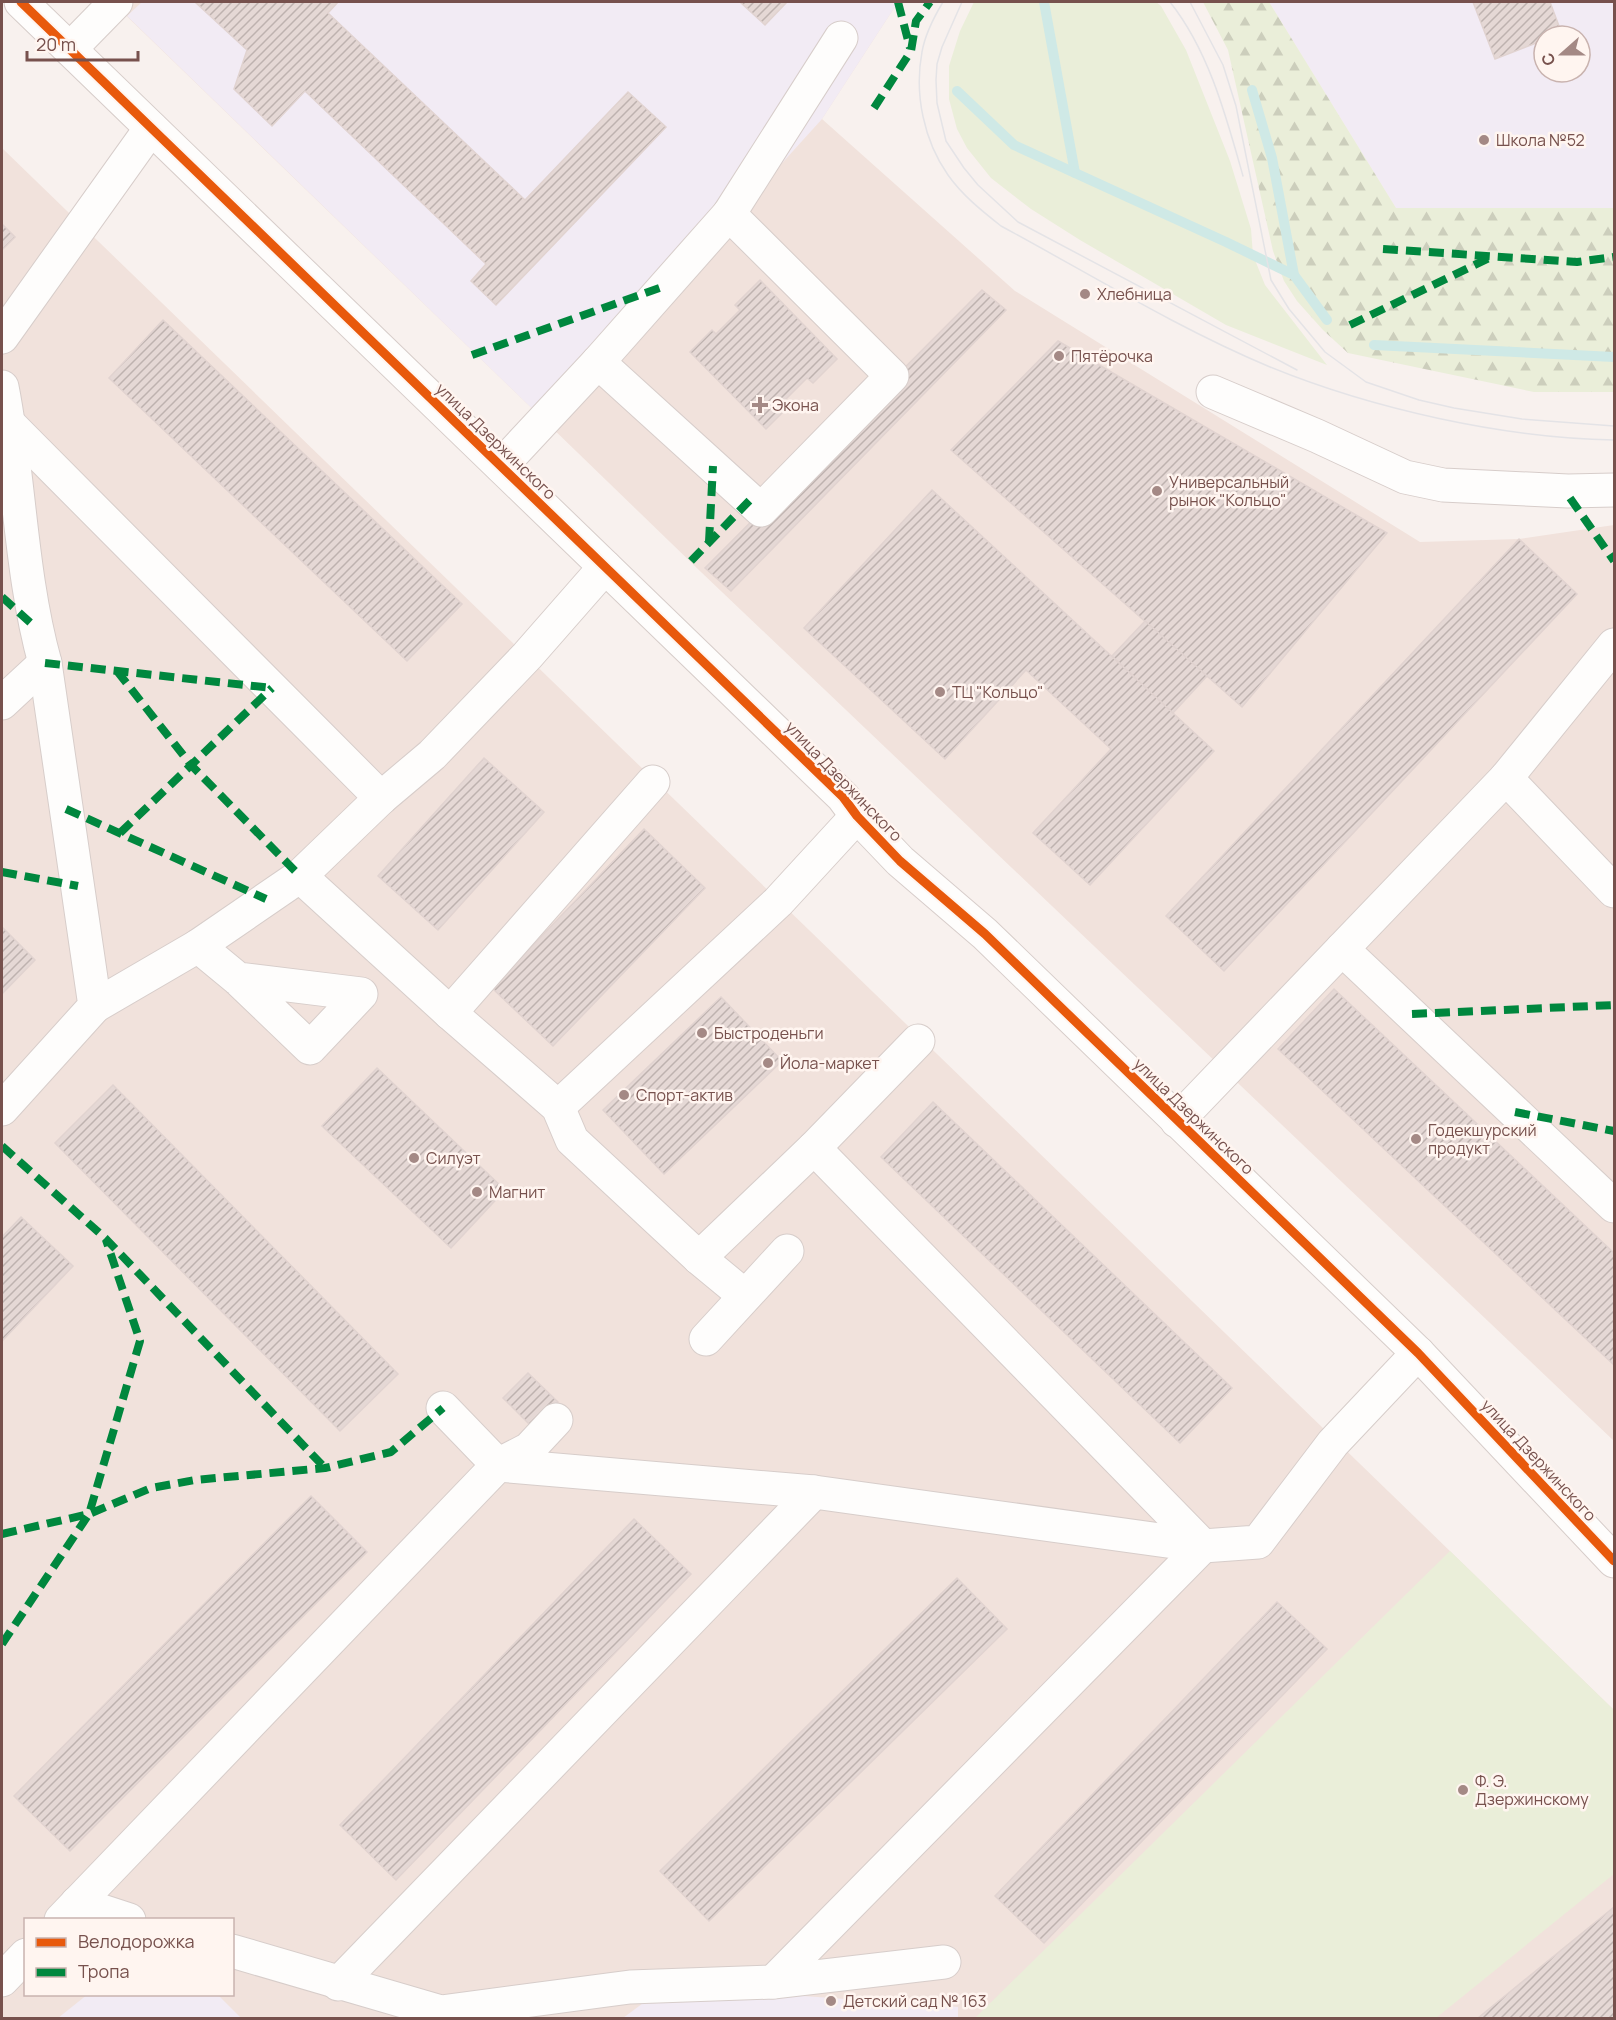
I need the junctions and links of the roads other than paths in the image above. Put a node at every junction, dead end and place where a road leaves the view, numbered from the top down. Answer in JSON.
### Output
{"nodes":[{"id":1,"x":21,"y":2,"type":"edge"},
{"id":2,"x":116,"y":2,"type":"edge"},
{"id":3,"x":841,"y":38,"type":"dead end"},
{"id":4,"x":70,"y":49,"type":"junction"},
{"id":5,"x":151,"y":128,"type":"junction"},
{"id":6,"x":729,"y":214,"type":"junction"},
{"id":7,"x":2,"y":337,"type":"edge"},
{"id":8,"x":598,"y":362,"type":"junction"},
{"id":9,"x":2,"y":387,"type":"edge"},
{"id":10,"x":1213,"y":392,"type":"dead end"},
{"id":11,"x":9,"y":424,"type":"junction"},
{"id":12,"x":501,"y":466,"type":"junction"},
{"id":13,"x":1614,"y":490,"type":"edge"},
{"id":14,"x":605,"y":567,"type":"junction"},
{"id":15,"x":1614,"y":645,"type":"edge"},
{"id":16,"x":45,"y":663,"type":"junction"},
{"id":17,"x":2,"y":703,"type":"edge"},
{"id":18,"x":1506,"y":778,"type":"junction"},
{"id":19,"x":653,"y":782,"type":"dead end"},
{"id":20,"x":381,"y":798,"type":"junction"},
{"id":21,"x":857,"y":816,"type":"junction"},
{"id":22,"x":300,"y":876,"type":"junction"},
{"id":23,"x":1614,"y":891,"type":"edge"},
{"id":24,"x":198,"y":946,"type":"junction"},
{"id":25,"x":1342,"y":950,"type":"junction"},
{"id":26,"x":238,"y":979,"type":"dead end"},
{"id":27,"x":95,"y":1006,"type":"junction"},
{"id":28,"x":450,"y":1013,"type":"junction"},
{"id":29,"x":918,"y":1041,"type":"dead end"},
{"id":30,"x":558,"y":1107,"type":"junction"},
{"id":31,"x":2,"y":1109,"type":"edge"},
{"id":32,"x":1177,"y":1120,"type":"junction"},
{"id":33,"x":814,"y":1148,"type":"junction"},
{"id":34,"x":1614,"y":1206,"type":"edge"},
{"id":35,"x":788,"y":1251,"type":"dead end"},
{"id":36,"x":699,"y":1258,"type":"junction"},
{"id":37,"x":745,"y":1296,"type":"junction"},
{"id":38,"x":706,"y":1339,"type":"dead end"},
{"id":39,"x":1418,"y":1353,"type":"junction"},
{"id":40,"x":443,"y":1408,"type":"dead end"},
{"id":41,"x":556,"y":1420,"type":"dead end"},
{"id":42,"x":498,"y":1465,"type":"junction"},
{"id":43,"x":814,"y":1492,"type":"junction"},
{"id":44,"x":1203,"y":1546,"type":"junction"},
{"id":45,"x":1614,"y":1561,"type":"edge"},
{"id":46,"x":69,"y":1912,"type":"edge"},
{"id":47,"x":114,"y":1918,"type":"edge"},
{"id":48,"x":234,"y":1952,"type":"edge"},
{"id":49,"x":24,"y":1957,"type":"edge"},
{"id":50,"x":944,"y":1962,"type":"dead end"},
{"id":51,"x":2,"y":1980,"type":"edge"},
{"id":52,"x":773,"y":1982,"type":"junction"},
{"id":53,"x":338,"y":1984,"type":"junction"}],
"edges":[{"from":1,"to":4,"type":"street","name":"улица Дзержинского"},
{"from":2,"to":4,"type":"street"},
{"from":3,"to":6,"type":"street"},
{"from":4,"to":5,"type":"street","name":"улица Дзержинского"},
{"from":5,"to":7,"type":"street"},
{"from":5,"to":12,"type":"street","name":"улица Дзержинского"},
{"from":6,"to":8,"type":"street"},
{"from":6,"to":8,"type":"street"},
{"from":8,"to":12,"type":"street"},
{"from":9,"to":11,"type":"street"},
{"from":10,"to":13,"type":"street"},
{"from":11,"to":16,"type":"street"},
{"from":11,"to":20,"type":"street"},
{"from":12,"to":14,"type":"street","name":"улица Дзержинского"},
{"from":14,"to":20,"type":"street"},
{"from":14,"to":21,"type":"street","name":"улица Дзержинского"},
{"from":15,"to":18,"type":"street"},
{"from":16,"to":17,"type":"street"},
{"from":16,"to":27,"type":"street"},
{"from":18,"to":23,"type":"street"},
{"from":18,"to":25,"type":"street"},
{"from":19,"to":28,"type":"street"},
{"from":20,"to":22,"type":"street"},
{"from":21,"to":30,"type":"street"},
{"from":21,"to":32,"type":"street","name":"улица Дзержинского"},
{"from":22,"to":24,"type":"street"},
{"from":22,"to":28,"type":"street"},
{"from":24,"to":26,"type":"street"},
{"from":24,"to":27,"type":"street"},
{"from":25,"to":32,"type":"street"},
{"from":25,"to":34,"type":"street"},
{"from":27,"to":31,"type":"street"},
{"from":28,"to":30,"type":"street"},
{"from":29,"to":33,"type":"street"},
{"from":30,"to":36,"type":"street"},
{"from":32,"to":39,"type":"street","name":"улица Дзержинского"},
{"from":33,"to":36,"type":"street"},
{"from":33,"to":44,"type":"street"},
{"from":35,"to":37,"type":"street"},
{"from":36,"to":37,"type":"street"},
{"from":37,"to":38,"type":"street"},
{"from":39,"to":44,"type":"street"},
{"from":39,"to":45,"type":"street","name":"улица Дзержинского"},
{"from":40,"to":42,"type":"street"},
{"from":41,"to":42,"type":"street"},
{"from":42,"to":43,"type":"street"},
{"from":42,"to":46,"type":"street"},
{"from":43,"to":44,"type":"street"},
{"from":43,"to":53,"type":"street"},
{"from":44,"to":52,"type":"street"},
{"from":46,"to":47,"type":"street"},
{"from":48,"to":53,"type":"street"},
{"from":49,"to":51,"type":"street"},
{"from":50,"to":52,"type":"street"},
{"from":52,"to":53,"type":"street"}]}
